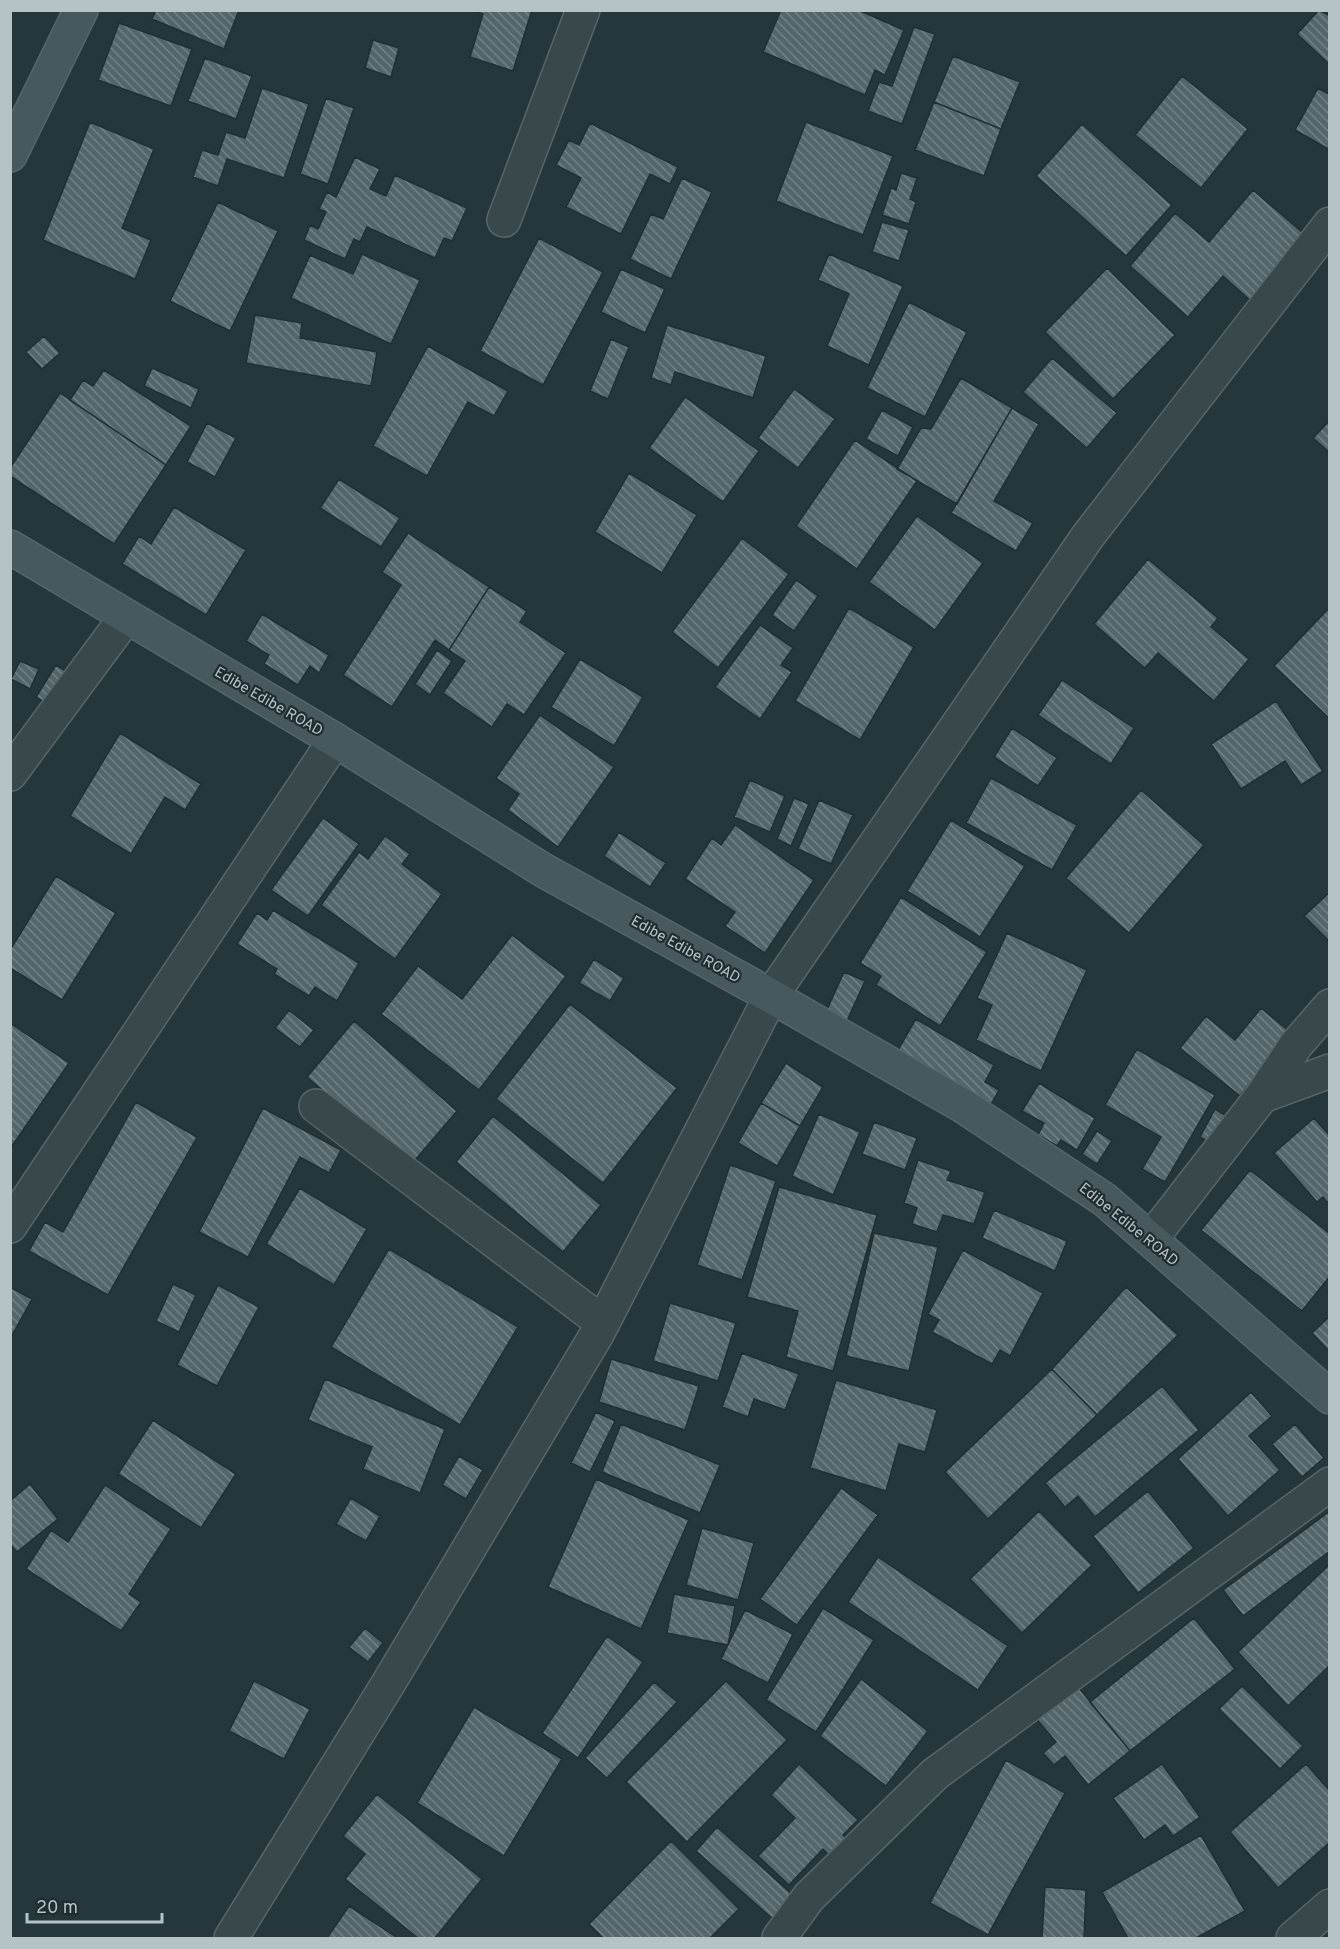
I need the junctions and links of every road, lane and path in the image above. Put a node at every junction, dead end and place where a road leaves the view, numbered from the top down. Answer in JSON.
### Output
{"nodes":[{"id":1,"x":81,"y":10,"type":"edge"},
{"id":2,"x":583,"y":10,"type":"edge"},
{"id":3,"x":10,"y":155,"type":"edge"},
{"id":4,"x":504,"y":220,"type":"dead end"},
{"id":5,"x":1329,"y":224,"type":"edge"},
{"id":6,"x":10,"y":547,"type":"edge"},
{"id":7,"x":126,"y":617,"type":"junction"},
{"id":8,"x":335,"y":740,"type":"junction"},
{"id":9,"x":10,"y":774,"type":"edge"},
{"id":10,"x":771,"y":996,"type":"junction"},
{"id":11,"x":1329,"y":1006,"type":"edge"},
{"id":12,"x":1329,"y":1071,"type":"edge"},
{"id":13,"x":1262,"y":1096,"type":"junction"},
{"id":14,"x":316,"y":1106,"type":"dead end"},
{"id":15,"x":10,"y":1226,"type":"edge"},
{"id":16,"x":1151,"y":1239,"type":"junction"},
{"id":17,"x":603,"y":1323,"type":"junction"},
{"id":18,"x":1329,"y":1397,"type":"edge"},
{"id":19,"x":1329,"y":1484,"type":"edge"},
{"id":20,"x":1329,"y":1906,"type":"edge"},
{"id":21,"x":231,"y":1938,"type":"edge"},
{"id":22,"x":779,"y":1938,"type":"edge"},
{"id":23,"x":1293,"y":1938,"type":"edge"}],
"edges":[{"from":1,"to":3,"type":"main road"},
{"from":2,"to":4,"type":"street"},
{"from":5,"to":10,"type":"street"},
{"from":6,"to":7,"type":"main road","name":"Edibe Edibe ROAD"},
{"from":7,"to":8,"type":"main road","name":"Edibe Edibe ROAD"},
{"from":7,"to":9,"type":"street"},
{"from":8,"to":10,"type":"main road","name":"Edibe Edibe ROAD"},
{"from":8,"to":15,"type":"street"},
{"from":10,"to":16,"type":"main road","name":"Edibe Edibe ROAD"},
{"from":10,"to":17,"type":"street"},
{"from":11,"to":13,"type":"street"},
{"from":12,"to":13,"type":"street"},
{"from":13,"to":16,"type":"street"},
{"from":14,"to":17,"type":"street"},
{"from":16,"to":18,"type":"main road","name":"Edibe Edibe ROAD"},
{"from":17,"to":21,"type":"street"},
{"from":19,"to":22,"type":"street"},
{"from":20,"to":23,"type":"street"}]}
